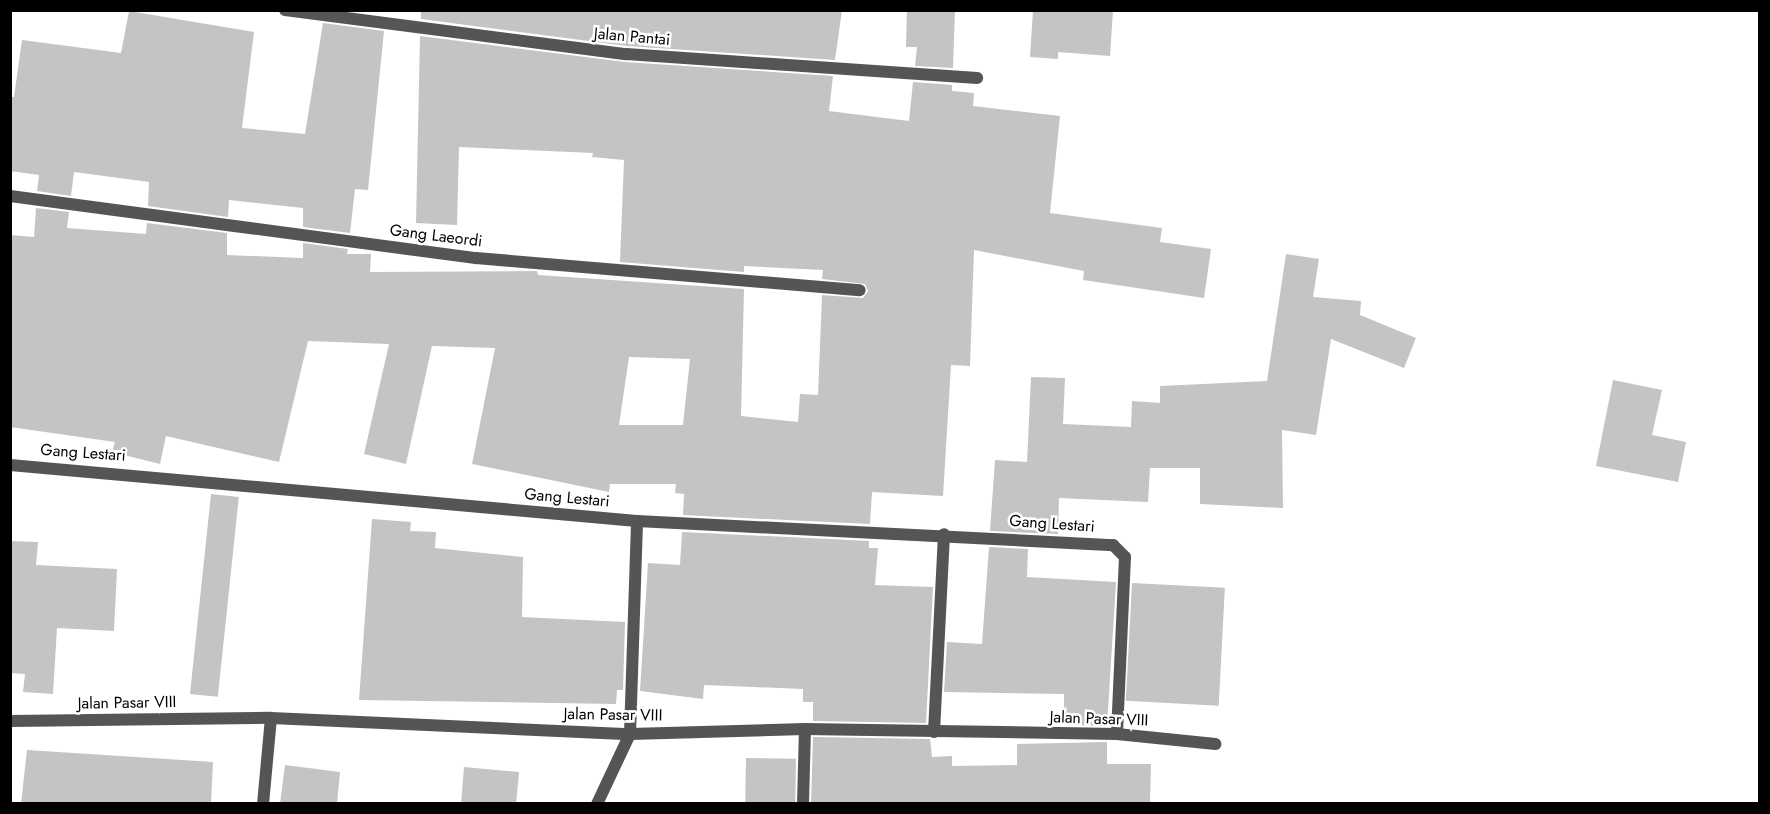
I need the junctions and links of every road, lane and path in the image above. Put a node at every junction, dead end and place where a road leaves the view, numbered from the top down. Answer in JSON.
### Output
{"nodes":[{"id":1,"x":285,"y":10,"type":"edge"},
{"id":2,"x":977,"y":78,"type":"dead end"},
{"id":3,"x":10,"y":196,"type":"edge"},
{"id":4,"x":860,"y":290,"type":"dead end"},
{"id":5,"x":10,"y":465,"type":"edge"},
{"id":6,"x":637,"y":521,"type":"junction"},
{"id":7,"x":944,"y":534,"type":"junction"},
{"id":8,"x":271,"y":718,"type":"junction"},
{"id":9,"x":10,"y":721,"type":"edge"},
{"id":10,"x":805,"y":729,"type":"junction"},
{"id":11,"x":934,"y":732,"type":"junction"},
{"id":12,"x":630,"y":734,"type":"junction"},
{"id":13,"x":1117,"y":734,"type":"junction"},
{"id":14,"x":1215,"y":744,"type":"dead end"},
{"id":15,"x":263,"y":804,"type":"edge"},
{"id":16,"x":597,"y":804,"type":"edge"},
{"id":17,"x":802,"y":804,"type":"edge"}],
"edges":[{"from":1,"to":2,"type":"street","name":"Jalan Pantai"},
{"from":3,"to":4,"type":"street","name":"Gang Laeordi"},
{"from":5,"to":6,"type":"street","name":"Gang Lestari"},
{"from":6,"to":7,"type":"street","name":"Gang Lestari"},
{"from":6,"to":12,"type":"street"},
{"from":7,"to":11,"type":"street"},
{"from":7,"to":13,"type":"street","name":"Gang Lestari"},
{"from":8,"to":9,"type":"street","name":"Jalan Pasar VIII"},
{"from":8,"to":12,"type":"street","name":"Jalan Pasar VIII"},
{"from":8,"to":15,"type":"street"},
{"from":10,"to":11,"type":"street","name":"Jalan Pasar VIII"},
{"from":10,"to":12,"type":"street","name":"Jalan Pasar VIII"},
{"from":10,"to":17,"type":"street"},
{"from":11,"to":13,"type":"street","name":"Jalan Pasar VIII"},
{"from":12,"to":16,"type":"street"},
{"from":13,"to":14,"type":"street","name":"Jalan Pasar VIII"}]}
